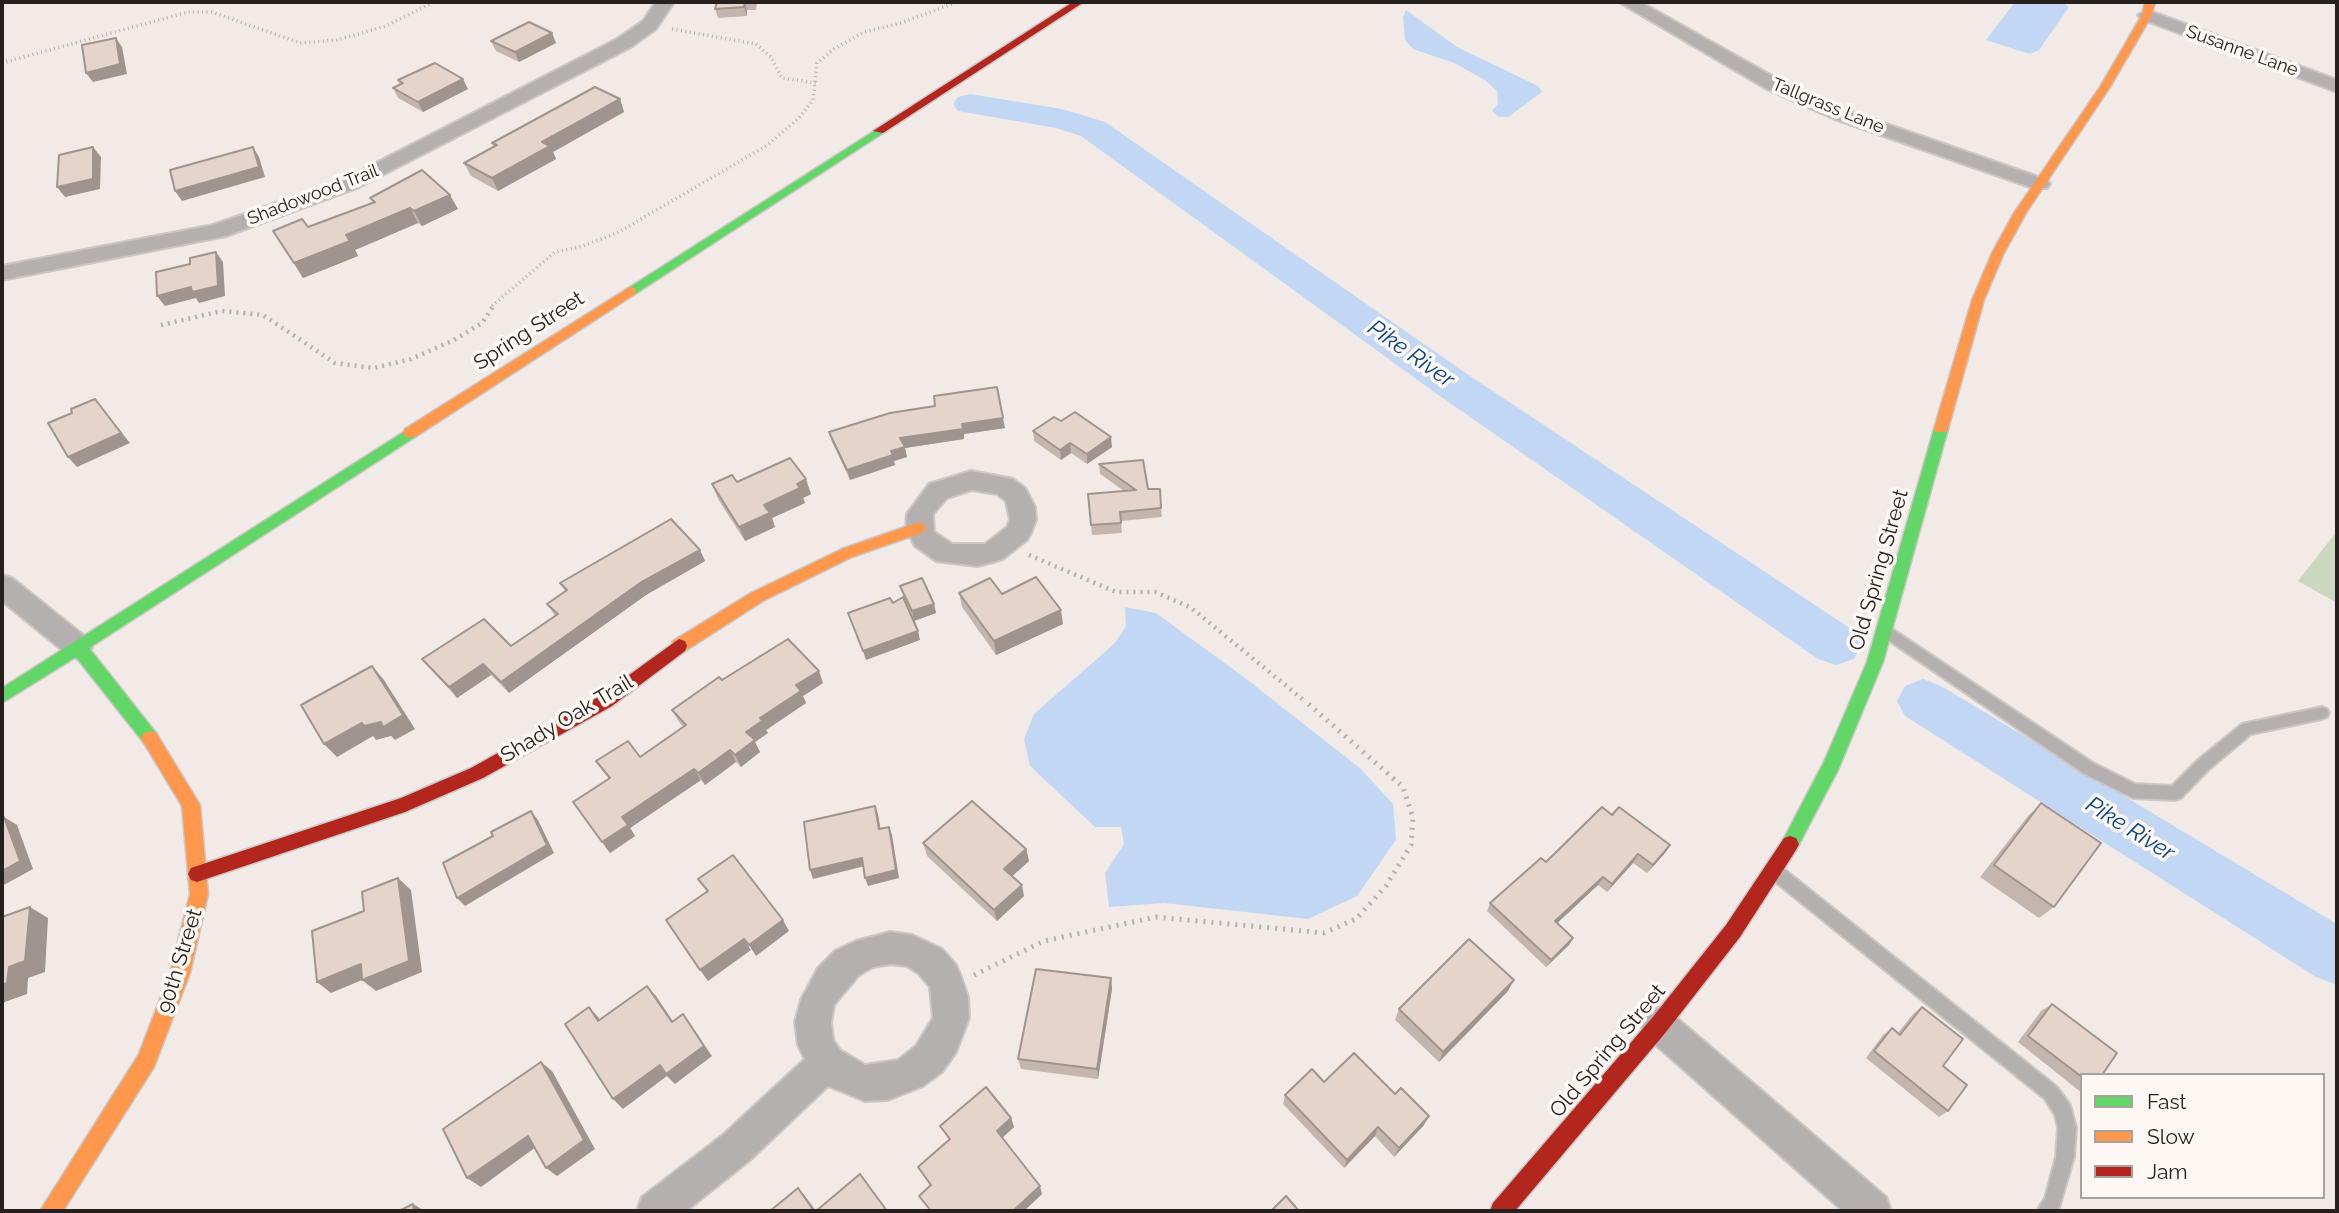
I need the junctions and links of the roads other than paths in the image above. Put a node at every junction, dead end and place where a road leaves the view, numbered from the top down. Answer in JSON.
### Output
{"nodes":[{"id":1,"x":664,"y":2,"type":"edge"},
{"id":2,"x":1079,"y":2,"type":"edge"},
{"id":3,"x":1628,"y":2,"type":"edge"},
{"id":4,"x":2149,"y":9,"type":"edge"},
{"id":5,"x":2337,"y":86,"type":"edge"},
{"id":6,"x":2040,"y":184,"type":"junction"},
{"id":7,"x":2,"y":273,"type":"edge"},
{"id":8,"x":919,"y":528,"type":"junction"},
{"id":9,"x":2,"y":586,"type":"edge"},
{"id":10,"x":1885,"y":630,"type":"junction"},
{"id":11,"x":78,"y":647,"type":"junction"},
{"id":12,"x":2,"y":696,"type":"edge"},
{"id":13,"x":2322,"y":713,"type":"dead end"},
{"id":14,"x":1773,"y":870,"type":"junction"},
{"id":15,"x":197,"y":874,"type":"junction"},
{"id":16,"x":1659,"y":1025,"type":"junction"},
{"id":17,"x":827,"y":1063,"type":"junction"},
{"id":18,"x":51,"y":1211,"type":"edge"},
{"id":19,"x":656,"y":1211,"type":"edge"},
{"id":20,"x":1502,"y":1211,"type":"edge"},
{"id":21,"x":1872,"y":1211,"type":"edge"},
{"id":22,"x":2047,"y":1211,"type":"edge"}],
"edges":[{"from":1,"to":7,"type":"street","name":"Shadowood Trail"},
{"from":2,"to":11,"type":"street","name":"Spring Street"},
{"from":3,"to":6,"type":"street","name":"Tallgrass Lane"},
{"from":4,"to":5,"type":"street","name":"Susanne Lane"},
{"from":4,"to":6,"type":"street","name":"Old Spring Street"},
{"from":6,"to":10,"type":"street","name":"Old Spring Street"},
{"from":8,"to":8,"type":"street"},
{"from":8,"to":15,"type":"street","name":"Shady Oak Trail"},
{"from":9,"to":11,"type":"street","name":"90th Street"},
{"from":10,"to":13,"type":"lane"},
{"from":10,"to":14,"type":"street","name":"Old Spring Street"},
{"from":11,"to":12,"type":"street","name":"Spring Street"},
{"from":11,"to":15,"type":"street","name":"90th Street"},
{"from":14,"to":16,"type":"street","name":"Old Spring Street"},
{"from":14,"to":22,"type":"lane"},
{"from":15,"to":18,"type":"street","name":"90th Street"},
{"from":16,"to":20,"type":"street","name":"Old Spring Street"},
{"from":16,"to":21,"type":"street"},
{"from":17,"to":17,"type":"street"},
{"from":17,"to":19,"type":"street"}]}
